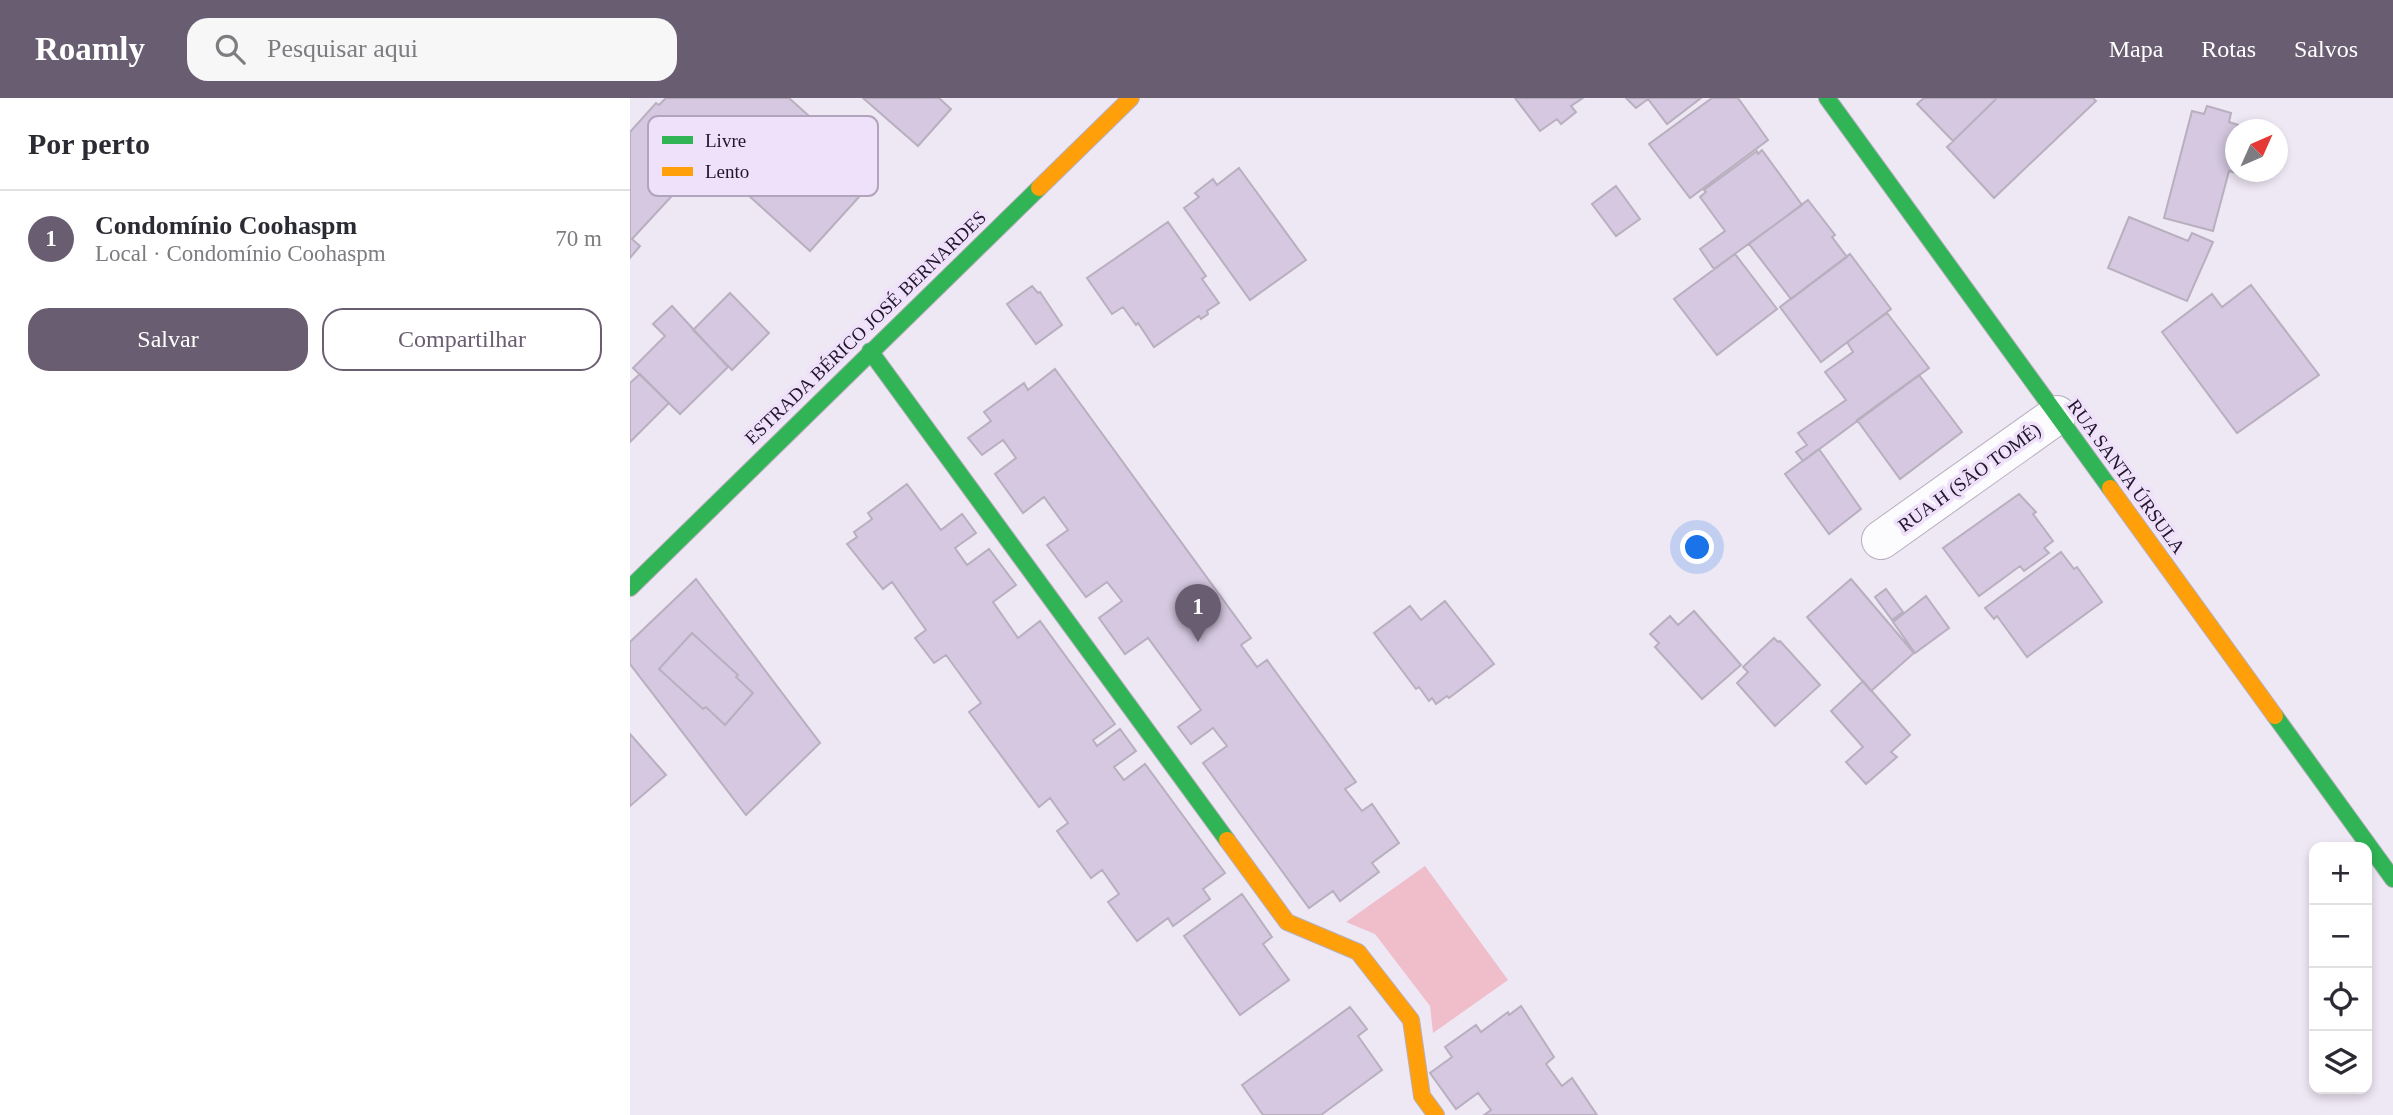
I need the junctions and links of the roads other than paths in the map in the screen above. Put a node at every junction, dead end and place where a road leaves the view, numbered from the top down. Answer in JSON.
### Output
{"nodes":[{"id":1,"x":1131,"y":98,"type":"edge"},
{"id":2,"x":1827,"y":98,"type":"edge"},
{"id":3,"x":870,"y":351,"type":"junction"},
{"id":4,"x":2057,"y":415,"type":"junction"},
{"id":5,"x":1881,"y":540,"type":"dead end"},
{"id":6,"x":630,"y":588,"type":"edge"},
{"id":7,"x":2393,"y":879,"type":"edge"},
{"id":8,"x":1436,"y":1115,"type":"edge"}],
"edges":[{"from":1,"to":3,"type":"street","name":"ESTRADA BÉRICO JOSÉ BERNARDES"},
{"from":2,"to":4,"type":"street","name":"RUA SANTA ÚRSULA"},
{"from":3,"to":6,"type":"street","name":"ESTRADA BÉRICO JOSÉ BERNARDES"},
{"from":3,"to":8,"type":"street"},
{"from":4,"to":5,"type":"street","name":"RUA H (SÃO TOMÉ)"},
{"from":4,"to":7,"type":"street","name":"RUA SANTA ÚRSULA"}]}
